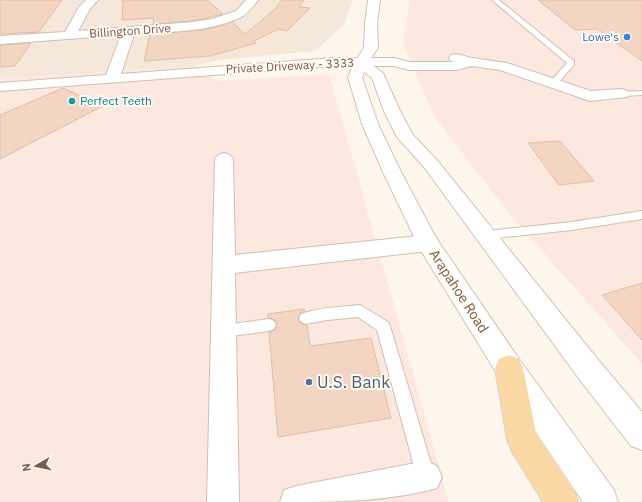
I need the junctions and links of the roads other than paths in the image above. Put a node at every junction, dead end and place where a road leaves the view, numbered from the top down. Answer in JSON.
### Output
{"nodes":[{"id":1,"x":92,"y":0,"type":"edge"},
{"id":2,"x":252,"y":0,"type":"edge"},
{"id":3,"x":374,"y":0,"type":"edge"},
{"id":4,"x":495,"y":0,"type":"edge"},
{"id":5,"x":129,"y":31,"type":"junction"},
{"id":6,"x":69,"y":35,"type":"junction"},
{"id":7,"x":0,"y":40,"type":"edge"},
{"id":8,"x":361,"y":63,"type":"junction"},
{"id":9,"x":112,"y":79,"type":"junction"},
{"id":10,"x":554,"y":82,"type":"junction"},
{"id":11,"x":0,"y":87,"type":"edge"},
{"id":12,"x":642,"y":93,"type":"edge"},
{"id":13,"x":622,"y":94,"type":"joint"},
{"id":14,"x":224,"y":159,"type":"dead end"},
{"id":15,"x":642,"y":215,"type":"edge"},
{"id":16,"x":487,"y":235,"type":"junction"},
{"id":17,"x":428,"y":243,"type":"junction"},
{"id":18,"x":224,"y":265,"type":"junction"},
{"id":19,"x":306,"y":318,"type":"dead end"},
{"id":20,"x":269,"y":325,"type":"dead end"},
{"id":21,"x":224,"y":331,"type":"junction"},
{"id":22,"x":509,"y":368,"type":"junction"},
{"id":23,"x":642,"y":435,"type":"edge"},
{"id":24,"x":426,"y":476,"type":"joint"},
{"id":25,"x":223,"y":502,"type":"edge"},
{"id":26,"x":296,"y":502,"type":"edge"},
{"id":27,"x":562,"y":502,"type":"edge"},
{"id":28,"x":602,"y":502,"type":"edge"}],
"edges":[{"from":1,"to":6,"type":"street"},
{"from":2,"to":5,"type":"street","name":"Billington Drive"},
{"from":3,"to":8,"type":"street","name":"Arapahoe Road"},
{"from":4,"to":10,"type":"lane"},
{"from":5,"to":6,"type":"street","name":"Billington Drive"},
{"from":5,"to":9,"type":"street"},
{"from":6,"to":7,"type":"street","name":"Billington Drive"},
{"from":8,"to":9,"type":"street","name":"Private Driveway - 3333"},
{"from":8,"to":10,"type":"street","name":"Private Driveway - 3333"},
{"from":8,"to":16,"type":"street"},
{"from":8,"to":17,"type":"street","name":"Arapahoe Road"},
{"from":9,"to":11,"type":"street","name":"Private Driveway - 3333"},
{"from":10,"to":13,"type":"street","name":"Private Driveway - 3333"},
{"from":12,"to":13,"type":"lane"},
{"from":14,"to":18,"type":"street"},
{"from":15,"to":16,"type":"lane"},
{"from":16,"to":23,"type":"street"},
{"from":17,"to":18,"type":"street"},
{"from":17,"to":22,"type":"street","name":"Arapahoe Road"},
{"from":18,"to":21,"type":"street"},
{"from":19,"to":24,"type":"lane"},
{"from":20,"to":21,"type":"lane"},
{"from":21,"to":25,"type":"street"},
{"from":22,"to":27,"type":"main road"},
{"from":22,"to":28,"type":"street","name":"Arapahoe Road"},
{"from":24,"to":26,"type":"street"}]}
